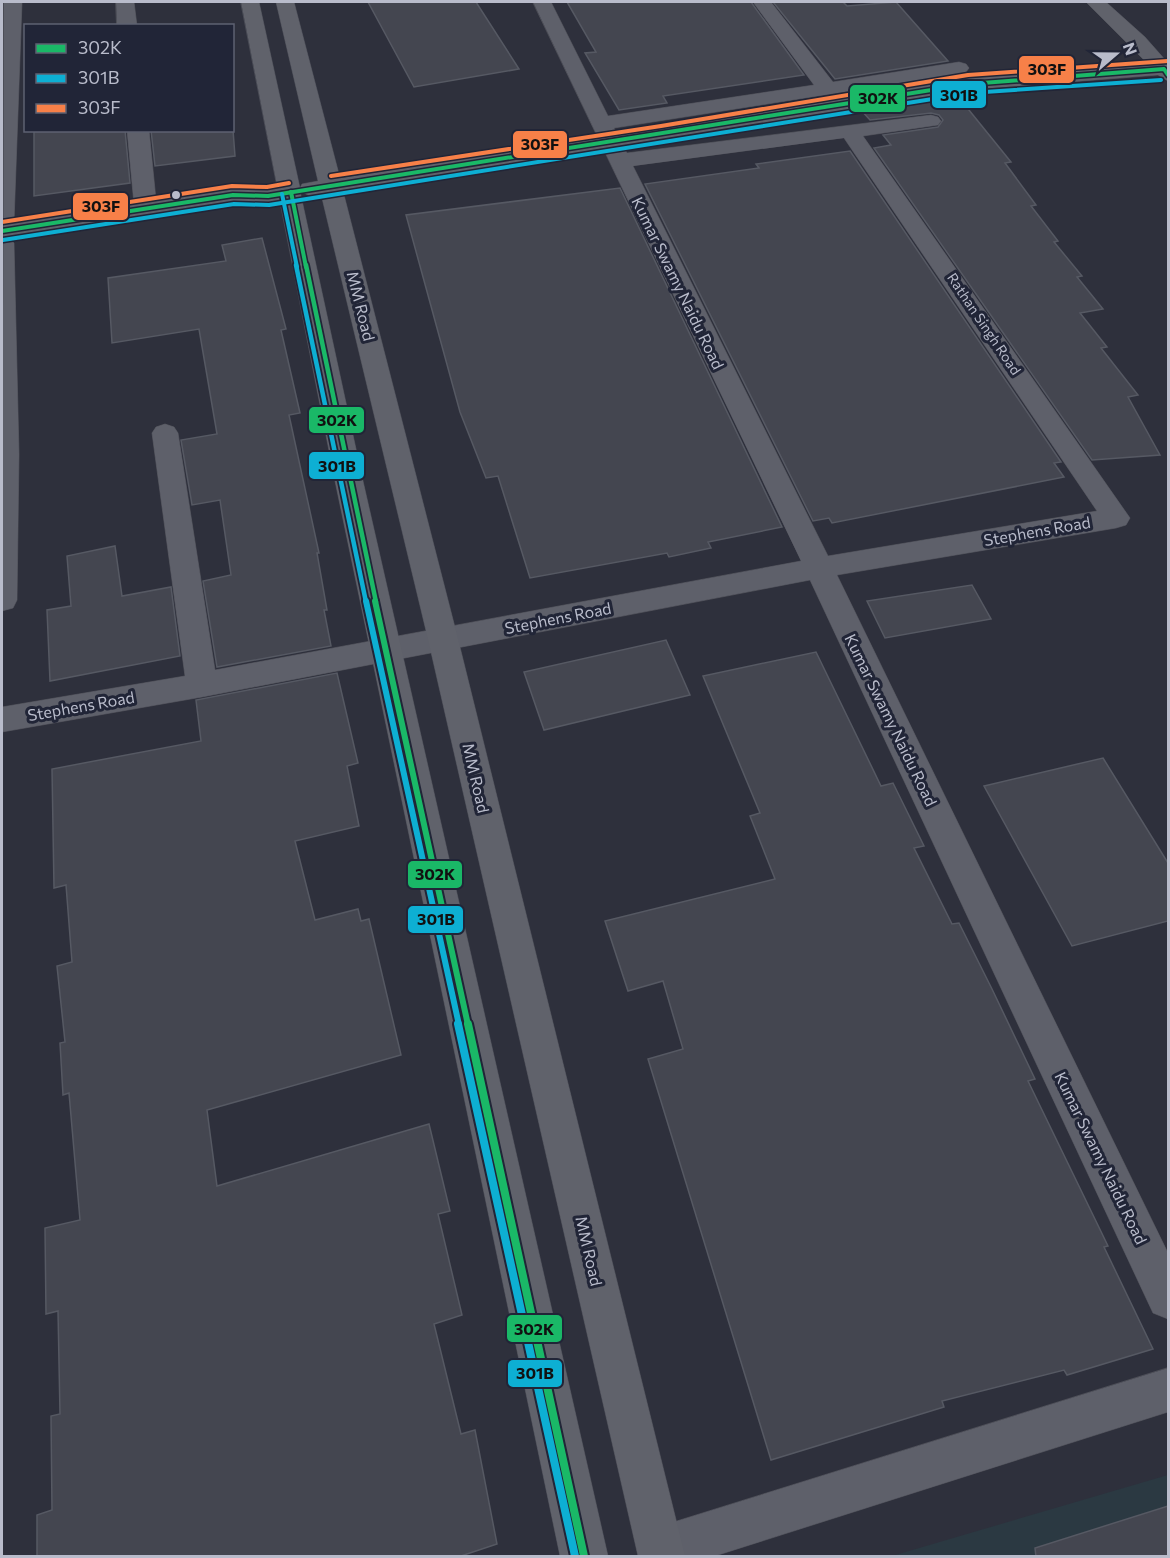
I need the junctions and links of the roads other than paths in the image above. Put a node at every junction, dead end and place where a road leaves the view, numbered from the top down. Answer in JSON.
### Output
{"nodes":[{"id":1,"x":13,"y":2,"type":"edge"},
{"id":2,"x":125,"y":2,"type":"edge"},
{"id":3,"x":250,"y":2,"type":"edge"},
{"id":4,"x":285,"y":2,"type":"edge"},
{"id":5,"x":542,"y":2,"type":"edge"},
{"id":6,"x":762,"y":2,"type":"edge"},
{"id":7,"x":1095,"y":2,"type":"edge"},
{"id":8,"x":1117,"y":2,"type":"edge"},
{"id":9,"x":127,"y":24,"type":"edge"},
{"id":10,"x":1152,"y":28,"type":"dead end"},
{"id":11,"x":1166,"y":72,"type":"edge"},
{"id":12,"x":964,"y":76,"type":"junction"},
{"id":13,"x":827,"y":88,"type":"junction"},
{"id":14,"x":931,"y":121,"type":"dead end"},
{"id":15,"x":138,"y":132,"type":"edge"},
{"id":16,"x":850,"y":132,"type":"junction"},
{"id":17,"x":609,"y":143,"type":"junction"},
{"id":18,"x":332,"y":185,"type":"junction"},
{"id":19,"x":280,"y":194,"type":"junction"},
{"id":20,"x":146,"y":208,"type":"junction"},
{"id":21,"x":2,"y":230,"type":"edge"},
{"id":22,"x":2,"y":243,"type":"edge"},
{"id":23,"x":2,"y":249,"type":"edge"},
{"id":24,"x":165,"y":433,"type":"dead end"},
{"id":25,"x":1116,"y":518,"type":"joint"},
{"id":26,"x":819,"y":568,"type":"junction"},
{"id":27,"x":2,"y":600,"type":"edge"},
{"id":28,"x":443,"y":639,"type":"junction"},
{"id":29,"x":387,"y":650,"type":"junction"},
{"id":30,"x":202,"y":686,"type":"junction"},
{"id":31,"x":2,"y":720,"type":"edge"},
{"id":32,"x":1168,"y":1298,"type":"edge"},
{"id":33,"x":1168,"y":1390,"type":"edge"},
{"id":34,"x":654,"y":1554,"type":"edge"},
{"id":35,"x":584,"y":1557,"type":"edge"}],
"edges":[{"from":1,"to":21,"type":"street"},
{"from":2,"to":9,"type":"street"},
{"from":3,"to":19,"type":"main road"},
{"from":4,"to":18,"type":"main road","name":"MM Road"},
{"from":5,"to":17,"type":"street","name":"Kumar Swamy Naidu Road"},
{"from":6,"to":13,"type":"street"},
{"from":7,"to":11,"type":"main road"},
{"from":8,"to":10,"type":"main road"},
{"from":11,"to":12,"type":"main road"},
{"from":12,"to":13,"type":"street"},
{"from":12,"to":17,"type":"main road"},
{"from":13,"to":17,"type":"street"},
{"from":14,"to":16,"type":"street"},
{"from":15,"to":20,"type":"street"},
{"from":16,"to":17,"type":"street"},
{"from":16,"to":25,"type":"street","name":"Rathan Singh Road"},
{"from":17,"to":18,"type":"main road"},
{"from":17,"to":26,"type":"street","name":"Kumar Swamy Naidu Road"},
{"from":18,"to":19,"type":"main road"},
{"from":18,"to":28,"type":"main road","name":"MM Road"},
{"from":19,"to":20,"type":"street"},
{"from":19,"to":23,"type":"street"},
{"from":19,"to":29,"type":"main road"},
{"from":20,"to":21,"type":"street"},
{"from":22,"to":23,"type":"street"},
{"from":23,"to":27,"type":"street"},
{"from":24,"to":30,"type":"street"},
{"from":25,"to":26,"type":"street","name":"Stephens Road"},
{"from":26,"to":28,"type":"street","name":"Stephens Road"},
{"from":26,"to":32,"type":"street","name":"Kumar Swamy Naidu Road"},
{"from":28,"to":29,"type":"street","name":"Stephens Road"},
{"from":28,"to":34,"type":"main road","name":"MM Road"},
{"from":29,"to":30,"type":"street","name":"Stephens Road"},
{"from":29,"to":35,"type":"main road"},
{"from":30,"to":31,"type":"street","name":"Stephens Road"},
{"from":33,"to":34,"type":"street"}]}
